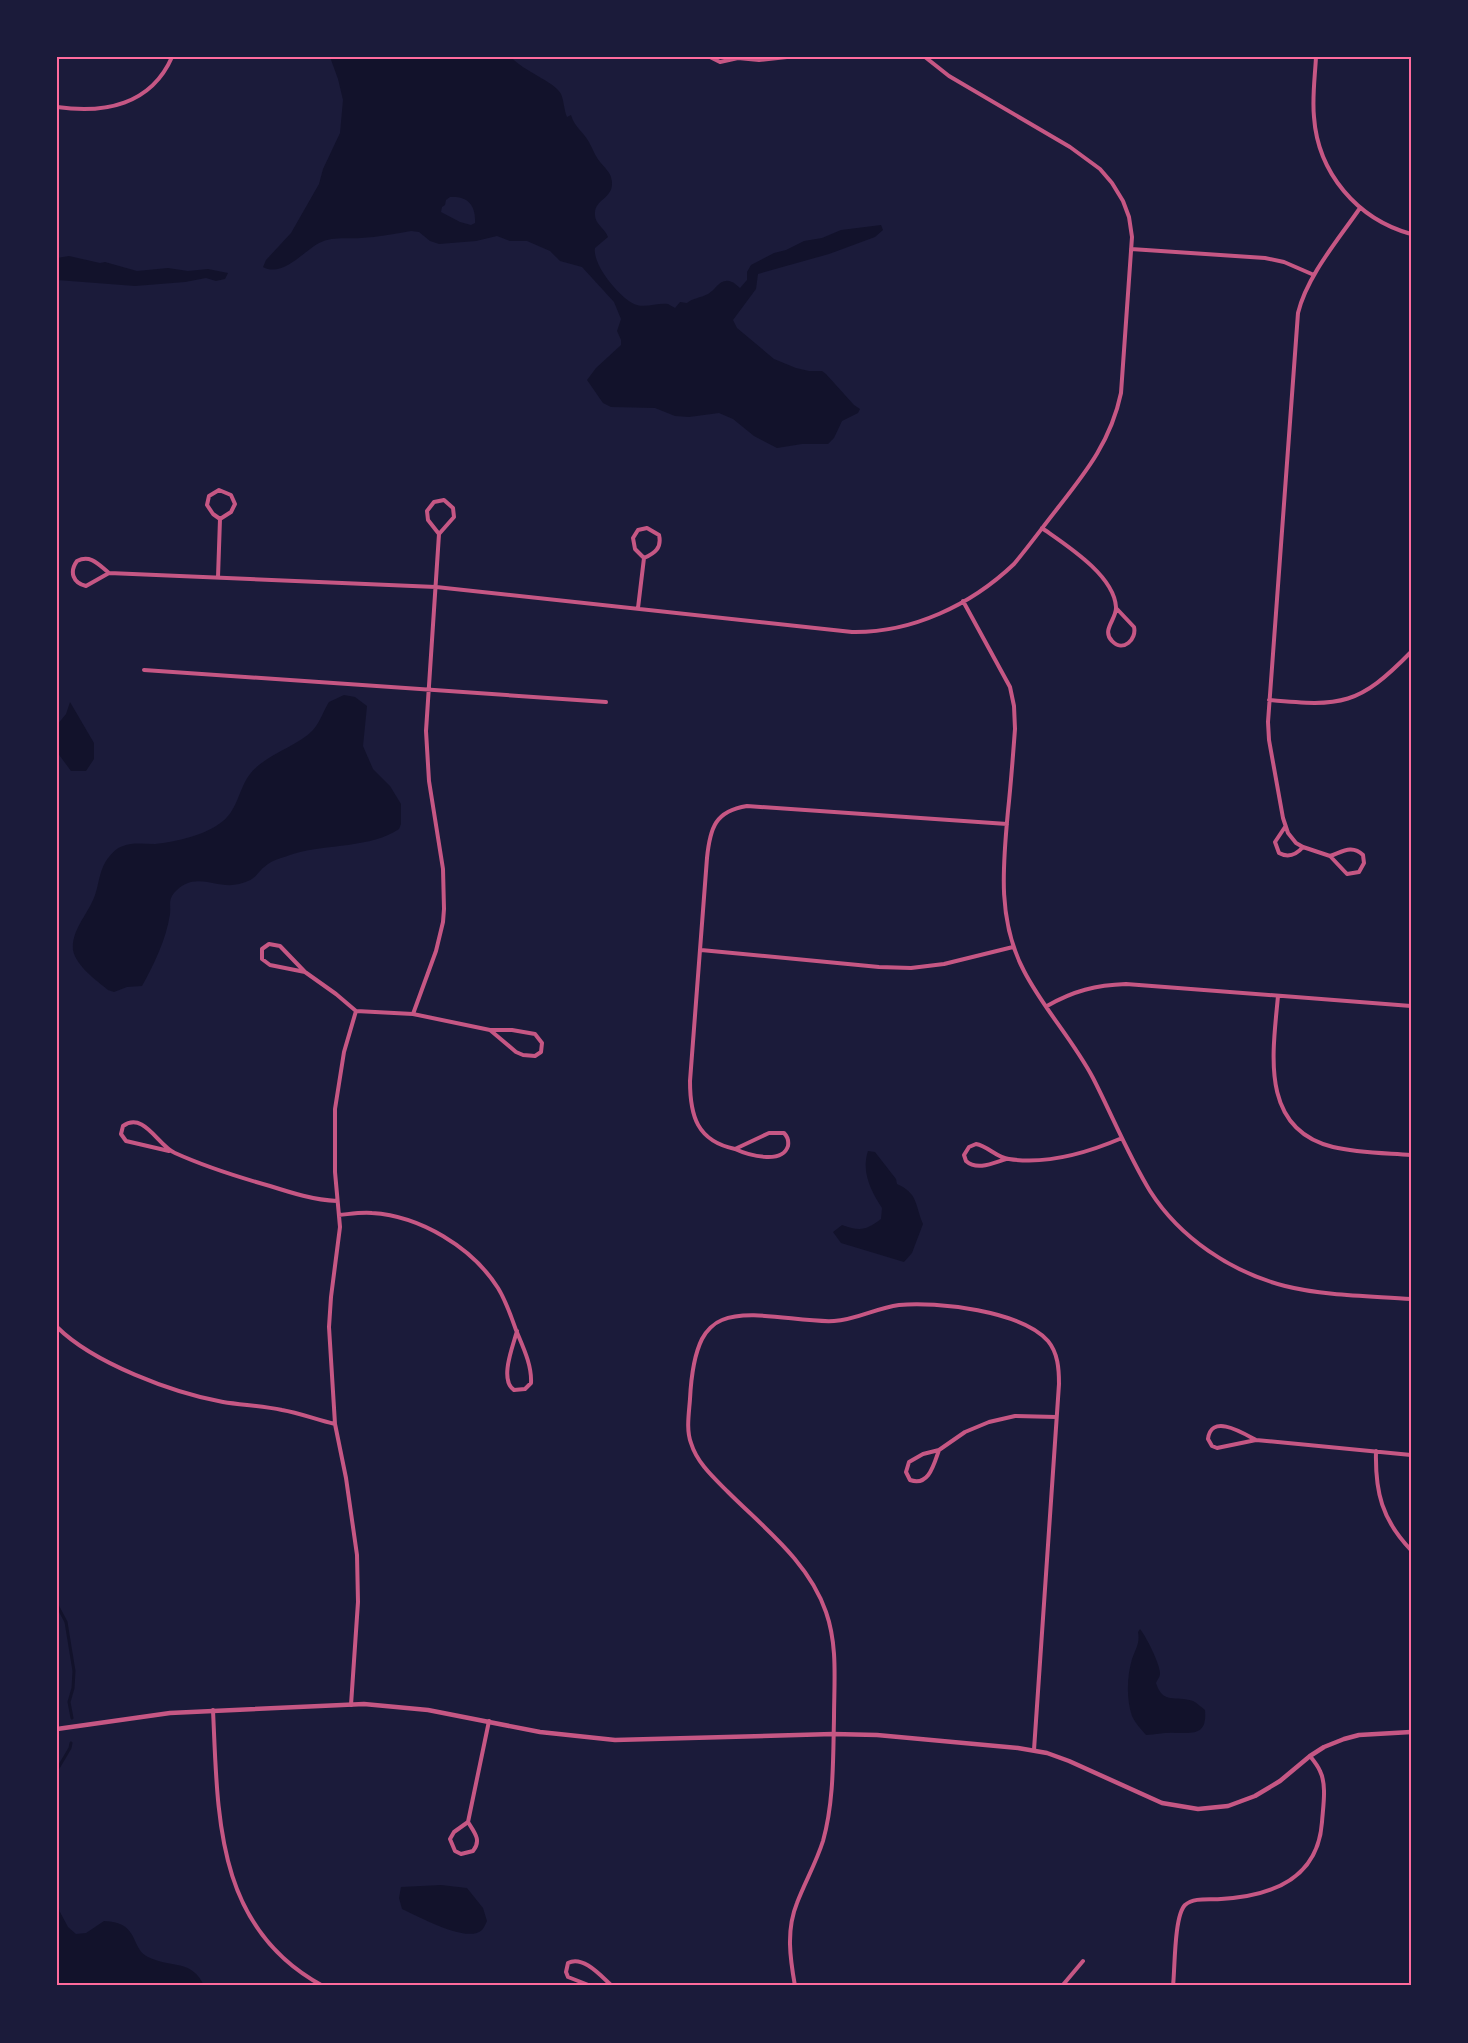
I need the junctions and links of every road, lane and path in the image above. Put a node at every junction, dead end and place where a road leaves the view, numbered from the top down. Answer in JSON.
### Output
{"nodes":[{"id":1,"x":172,"y":57,"type":"edge"},
{"id":2,"x":710,"y":57,"type":"edge"},
{"id":3,"x":738,"y":57,"type":"edge"},
{"id":4,"x":787,"y":57,"type":"edge"},
{"id":5,"x":925,"y":57,"type":"edge"},
{"id":6,"x":1316,"y":57,"type":"edge"},
{"id":7,"x":57,"y":107,"type":"edge"},
{"id":8,"x":1360,"y":208,"type":"junction"},
{"id":9,"x":1411,"y":234,"type":"edge"},
{"id":10,"x":1131,"y":249,"type":"junction"},
{"id":11,"x":1314,"y":275,"type":"junction"},
{"id":12,"x":220,"y":519,"type":"junction"},
{"id":13,"x":1042,"y":528,"type":"junction"},
{"id":14,"x":439,"y":534,"type":"junction"},
{"id":15,"x":644,"y":558,"type":"junction"},
{"id":16,"x":110,"y":573,"type":"junction"},
{"id":17,"x":218,"y":577,"type":"junction"},
{"id":18,"x":436,"y":587,"type":"junction"},
{"id":19,"x":963,"y":602,"type":"junction"},
{"id":20,"x":638,"y":608,"type":"junction"},
{"id":21,"x":1117,"y":609,"type":"junction"},
{"id":22,"x":1411,"y":652,"type":"edge"},
{"id":23,"x":144,"y":670,"type":"dead end"},
{"id":24,"x":428,"y":690,"type":"junction"},
{"id":25,"x":1269,"y":700,"type":"junction"},
{"id":26,"x":606,"y":702,"type":"dead end"},
{"id":27,"x":1007,"y":824,"type":"junction"},
{"id":28,"x":1285,"y":827,"type":"junction"},
{"id":29,"x":1302,"y":847,"type":"junction"},
{"id":30,"x":1330,"y":856,"type":"junction"},
{"id":31,"x":1013,"y":947,"type":"junction"},
{"id":32,"x":701,"y":950,"type":"junction"},
{"id":33,"x":305,"y":972,"type":"junction"},
{"id":34,"x":1278,"y":996,"type":"junction"},
{"id":35,"x":1047,"y":1006,"type":"junction"},
{"id":36,"x":1411,"y":1006,"type":"edge"},
{"id":37,"x":356,"y":1011,"type":"junction"},
{"id":38,"x":413,"y":1014,"type":"junction"},
{"id":39,"x":490,"y":1030,"type":"junction"},
{"id":40,"x":1122,"y":1138,"type":"junction"},
{"id":41,"x":735,"y":1149,"type":"junction"},
{"id":42,"x":169,"y":1151,"type":"junction"},
{"id":43,"x":1411,"y":1155,"type":"edge"},
{"id":44,"x":1006,"y":1159,"type":"junction"},
{"id":45,"x":337,"y":1200,"type":"junction"},
{"id":46,"x":339,"y":1215,"type":"junction"},
{"id":47,"x":1411,"y":1299,"type":"edge"},
{"id":48,"x":57,"y":1326,"type":"edge"},
{"id":49,"x":517,"y":1331,"type":"junction"},
{"id":50,"x":1056,"y":1417,"type":"junction"},
{"id":51,"x":335,"y":1424,"type":"junction"},
{"id":52,"x":1256,"y":1440,"type":"junction"},
{"id":53,"x":939,"y":1450,"type":"junction"},
{"id":54,"x":1376,"y":1451,"type":"junction"},
{"id":55,"x":1411,"y":1455,"type":"edge"},
{"id":56,"x":1411,"y":1550,"type":"edge"},
{"id":57,"x":351,"y":1705,"type":"junction"},
{"id":58,"x":213,"y":1710,"type":"junction"},
{"id":59,"x":489,"y":1721,"type":"junction"},
{"id":60,"x":57,"y":1729,"type":"edge"},
{"id":61,"x":1411,"y":1732,"type":"edge"},
{"id":62,"x":833,"y":1734,"type":"junction"},
{"id":63,"x":1034,"y":1750,"type":"junction"},
{"id":64,"x":1310,"y":1756,"type":"junction"},
{"id":65,"x":468,"y":1822,"type":"junction"},
{"id":66,"x":1083,"y":1961,"type":"dead end"},
{"id":67,"x":323,"y":1986,"type":"edge"},
{"id":68,"x":591,"y":1986,"type":"edge"},
{"id":69,"x":612,"y":1986,"type":"edge"},
{"id":70,"x":795,"y":1986,"type":"edge"},
{"id":71,"x":1062,"y":1986,"type":"edge"},
{"id":72,"x":1173,"y":1986,"type":"edge"}],
"edges":[{"from":1,"to":7,"type":"street"},
{"from":2,"to":3,"type":"street"},
{"from":3,"to":4,"type":"street"},
{"from":5,"to":10,"type":"street"},
{"from":6,"to":8,"type":"street"},
{"from":8,"to":9,"type":"street"},
{"from":8,"to":11,"type":"street"},
{"from":10,"to":11,"type":"street"},
{"from":10,"to":13,"type":"street"},
{"from":11,"to":25,"type":"street"},
{"from":12,"to":12,"type":"street"},
{"from":12,"to":17,"type":"street"},
{"from":13,"to":19,"type":"street"},
{"from":13,"to":21,"type":"street"},
{"from":14,"to":14,"type":"street"},
{"from":14,"to":18,"type":"street"},
{"from":15,"to":15,"type":"street"},
{"from":15,"to":20,"type":"street"},
{"from":16,"to":16,"type":"street"},
{"from":16,"to":17,"type":"street"},
{"from":17,"to":18,"type":"street"},
{"from":18,"to":20,"type":"street"},
{"from":18,"to":24,"type":"street"},
{"from":19,"to":20,"type":"street"},
{"from":19,"to":27,"type":"street"},
{"from":21,"to":21,"type":"street"},
{"from":22,"to":25,"type":"street"},
{"from":23,"to":24,"type":"street"},
{"from":24,"to":26,"type":"street"},
{"from":24,"to":38,"type":"street"},
{"from":25,"to":28,"type":"street"},
{"from":27,"to":31,"type":"street"},
{"from":27,"to":32,"type":"street"},
{"from":28,"to":29,"type":"street"},
{"from":28,"to":29,"type":"street"},
{"from":29,"to":30,"type":"street"},
{"from":30,"to":30,"type":"street"},
{"from":31,"to":32,"type":"street"},
{"from":31,"to":35,"type":"street"},
{"from":32,"to":41,"type":"street"},
{"from":33,"to":33,"type":"street"},
{"from":33,"to":37,"type":"street"},
{"from":34,"to":35,"type":"street"},
{"from":34,"to":36,"type":"street"},
{"from":34,"to":43,"type":"street"},
{"from":35,"to":40,"type":"street"},
{"from":37,"to":38,"type":"street"},
{"from":37,"to":45,"type":"street"},
{"from":38,"to":39,"type":"street"},
{"from":39,"to":39,"type":"street"},
{"from":40,"to":44,"type":"street"},
{"from":40,"to":47,"type":"street"},
{"from":41,"to":41,"type":"street"},
{"from":42,"to":42,"type":"street"},
{"from":42,"to":45,"type":"street"},
{"from":44,"to":44,"type":"street"},
{"from":45,"to":46,"type":"street"},
{"from":46,"to":49,"type":"street"},
{"from":46,"to":51,"type":"street"},
{"from":48,"to":51,"type":"street"},
{"from":49,"to":49,"type":"street"},
{"from":50,"to":53,"type":"street"},
{"from":50,"to":62,"type":"street"},
{"from":50,"to":63,"type":"street"},
{"from":51,"to":57,"type":"street"},
{"from":52,"to":52,"type":"street"},
{"from":52,"to":54,"type":"street"},
{"from":53,"to":53,"type":"street"},
{"from":54,"to":55,"type":"street"},
{"from":54,"to":56,"type":"street"},
{"from":57,"to":58,"type":"street"},
{"from":57,"to":59,"type":"street"},
{"from":58,"to":60,"type":"street"},
{"from":58,"to":67,"type":"street"},
{"from":59,"to":62,"type":"street"},
{"from":59,"to":65,"type":"street"},
{"from":61,"to":64,"type":"street"},
{"from":62,"to":63,"type":"street"},
{"from":62,"to":70,"type":"street"},
{"from":63,"to":64,"type":"street"},
{"from":64,"to":72,"type":"street"},
{"from":65,"to":65,"type":"street"},
{"from":66,"to":71,"type":"street"},
{"from":68,"to":69,"type":"street"}]}
